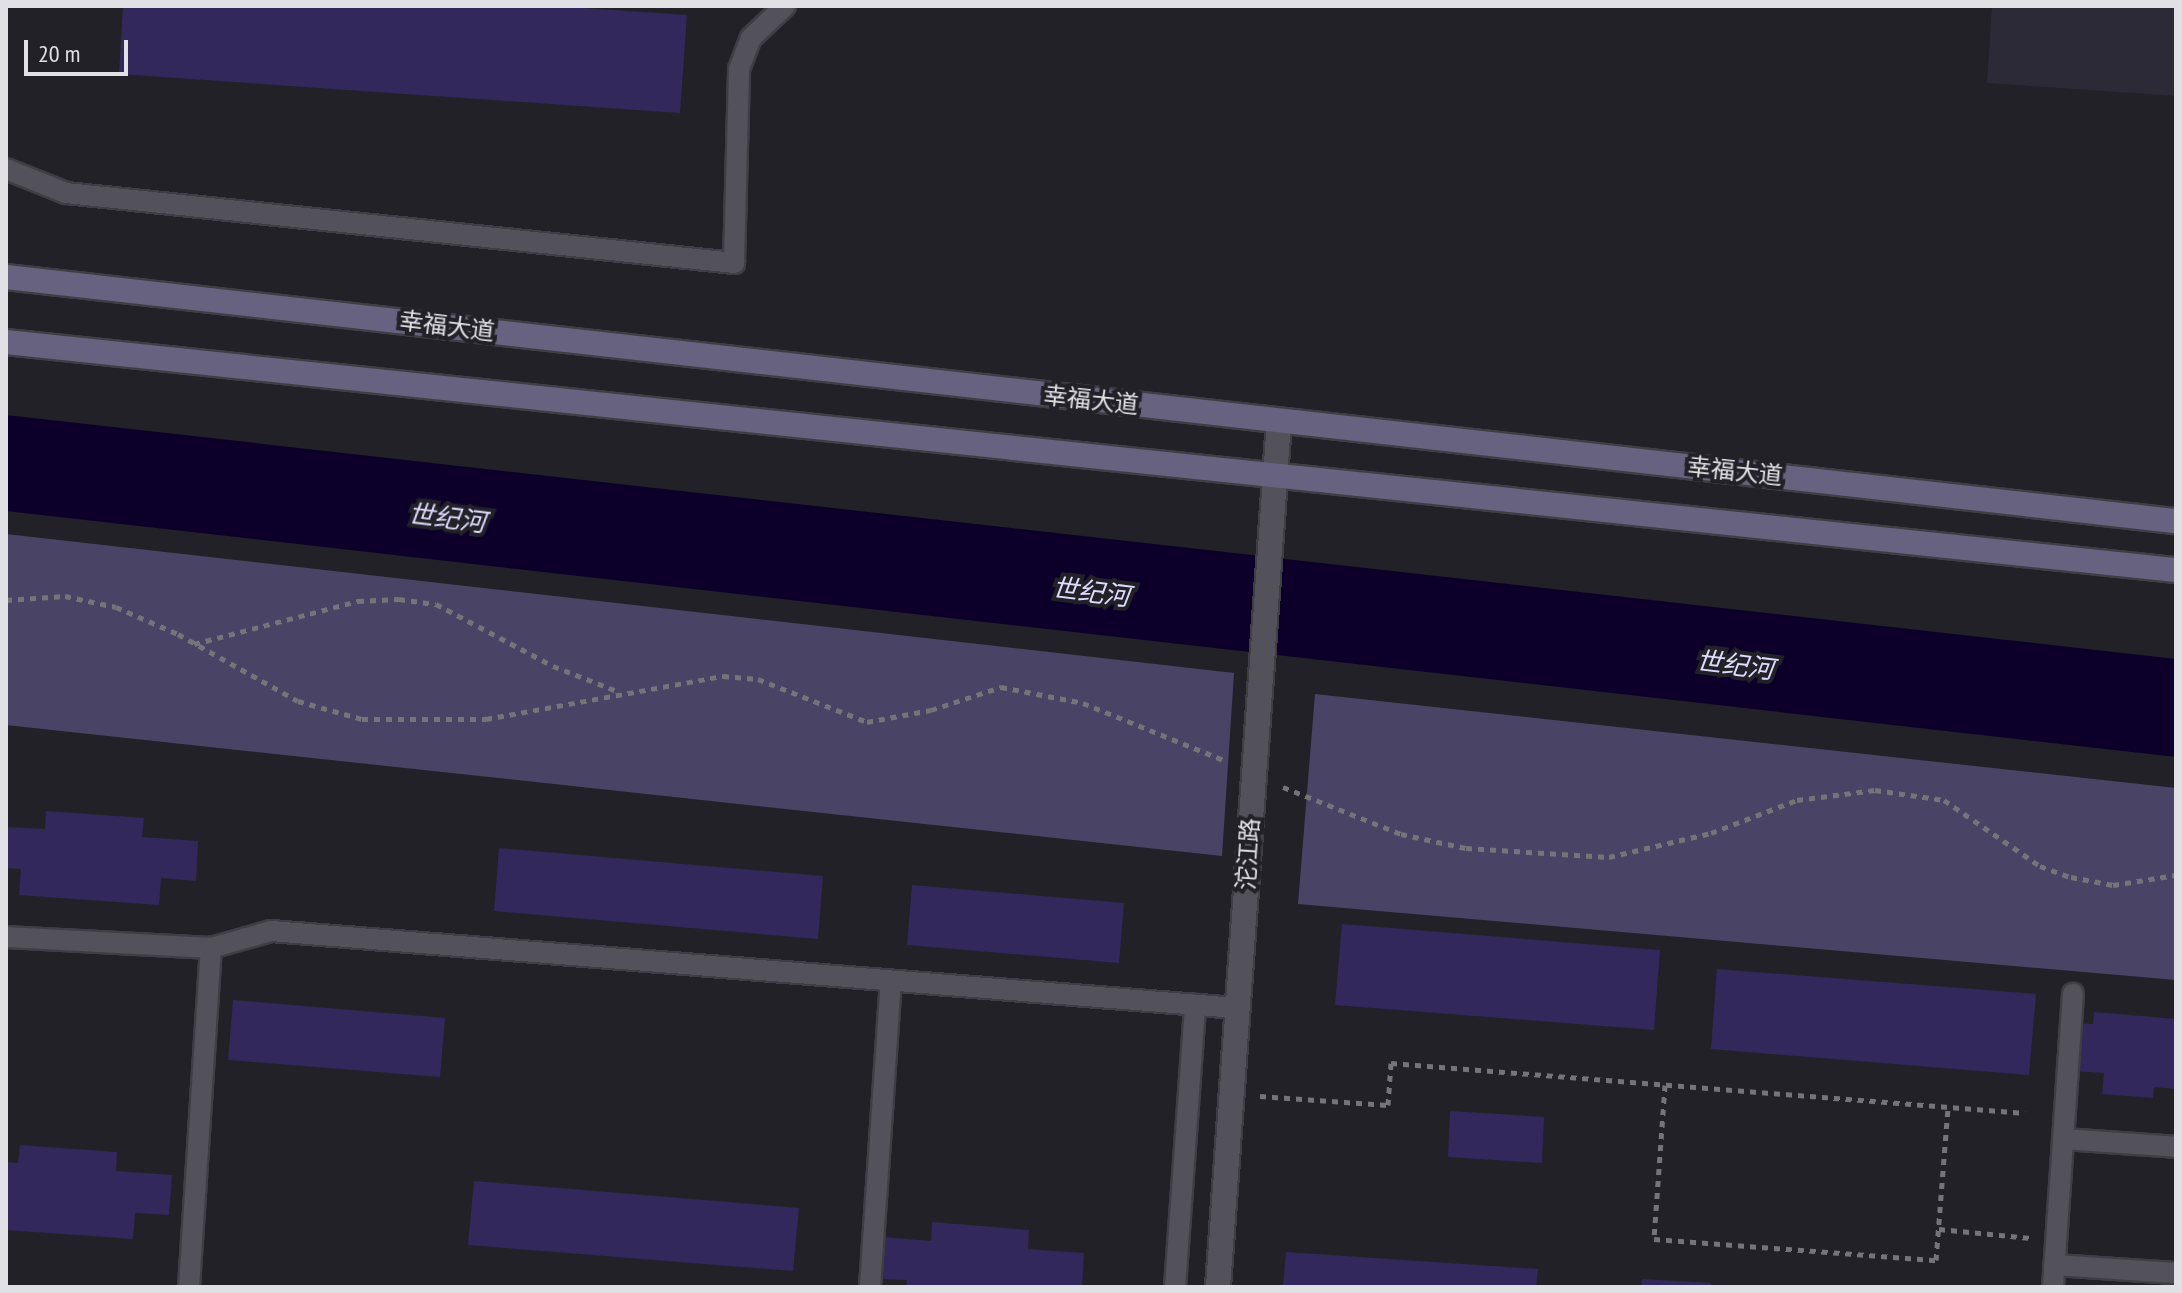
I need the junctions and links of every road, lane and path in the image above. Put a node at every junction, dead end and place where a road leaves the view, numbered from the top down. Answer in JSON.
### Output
{"nodes":[{"id":1,"x":785,"y":6,"type":"edge"},
{"id":2,"x":6,"y":169,"type":"edge"},
{"id":3,"x":6,"y":277,"type":"edge"},
{"id":4,"x":6,"y":342,"type":"edge"},
{"id":5,"x":1279,"y":421,"type":"junction"},
{"id":6,"x":1275,"y":480,"type":"junction"},
{"id":7,"x":2176,"y":521,"type":"edge"},
{"id":8,"x":2176,"y":570,"type":"edge"},
{"id":9,"x":6,"y":600,"type":"edge"},
{"id":10,"x":193,"y":644,"type":"junction"},
{"id":11,"x":618,"y":692,"type":"junction"},
{"id":12,"x":1254,"y":773,"type":"junction"},
{"id":13,"x":2176,"y":875,"type":"edge"},
{"id":14,"x":6,"y":937,"type":"edge"},
{"id":15,"x":211,"y":948,"type":"junction"},
{"id":16,"x":891,"y":981,"type":"junction"},
{"id":17,"x":2073,"y":994,"type":"dead end"},
{"id":18,"x":1195,"y":1005,"type":"junction"},
{"id":19,"x":1237,"y":1008,"type":"junction"},
{"id":20,"x":1665,"y":1085,"type":"junction"},
{"id":21,"x":1231,"y":1094,"type":"junction"},
{"id":22,"x":1948,"y":1107,"type":"junction"},
{"id":23,"x":2025,"y":1113,"type":"dead end"},
{"id":24,"x":2063,"y":1139,"type":"junction"},
{"id":25,"x":2176,"y":1147,"type":"edge"},
{"id":26,"x":1939,"y":1229,"type":"junction"},
{"id":27,"x":2056,"y":1241,"type":"junction"},
{"id":28,"x":2054,"y":1265,"type":"junction"},
{"id":29,"x":2176,"y":1273,"type":"edge"},
{"id":30,"x":189,"y":1287,"type":"edge"},
{"id":31,"x":870,"y":1287,"type":"edge"},
{"id":32,"x":1175,"y":1287,"type":"edge"},
{"id":33,"x":1218,"y":1287,"type":"edge"},
{"id":34,"x":2053,"y":1287,"type":"edge"}],
"edges":[{"from":1,"to":2,"type":"lane"},
{"from":3,"to":5,"type":"main road","name":"幸福大道"},
{"from":4,"to":6,"type":"main road"},
{"from":5,"to":6,"type":"street","name":"沱江路"},
{"from":5,"to":7,"type":"main road","name":"幸福大道"},
{"from":6,"to":8,"type":"main road"},
{"from":6,"to":12,"type":"street","name":"沱江路"},
{"from":9,"to":10,"type":"path"},
{"from":10,"to":11,"type":"path"},
{"from":10,"to":11,"type":"path"},
{"from":11,"to":12,"type":"path"},
{"from":12,"to":13,"type":"path"},
{"from":12,"to":19,"type":"street","name":"沱江路"},
{"from":14,"to":15,"type":"lane"},
{"from":15,"to":16,"type":"lane"},
{"from":15,"to":30,"type":"lane"},
{"from":16,"to":18,"type":"lane"},
{"from":16,"to":31,"type":"lane"},
{"from":17,"to":24,"type":"lane"},
{"from":18,"to":19,"type":"lane"},
{"from":18,"to":32,"type":"lane"},
{"from":19,"to":21,"type":"street","name":"沱江路"},
{"from":20,"to":21,"type":"path"},
{"from":20,"to":22,"type":"path"},
{"from":20,"to":26,"type":"path"},
{"from":21,"to":33,"type":"street","name":"沱江路"},
{"from":22,"to":23,"type":"path"},
{"from":22,"to":26,"type":"path"},
{"from":24,"to":25,"type":"lane"},
{"from":24,"to":27,"type":"lane"},
{"from":26,"to":27,"type":"path"},
{"from":27,"to":28,"type":"lane"},
{"from":28,"to":29,"type":"lane"},
{"from":28,"to":34,"type":"lane"}]}
